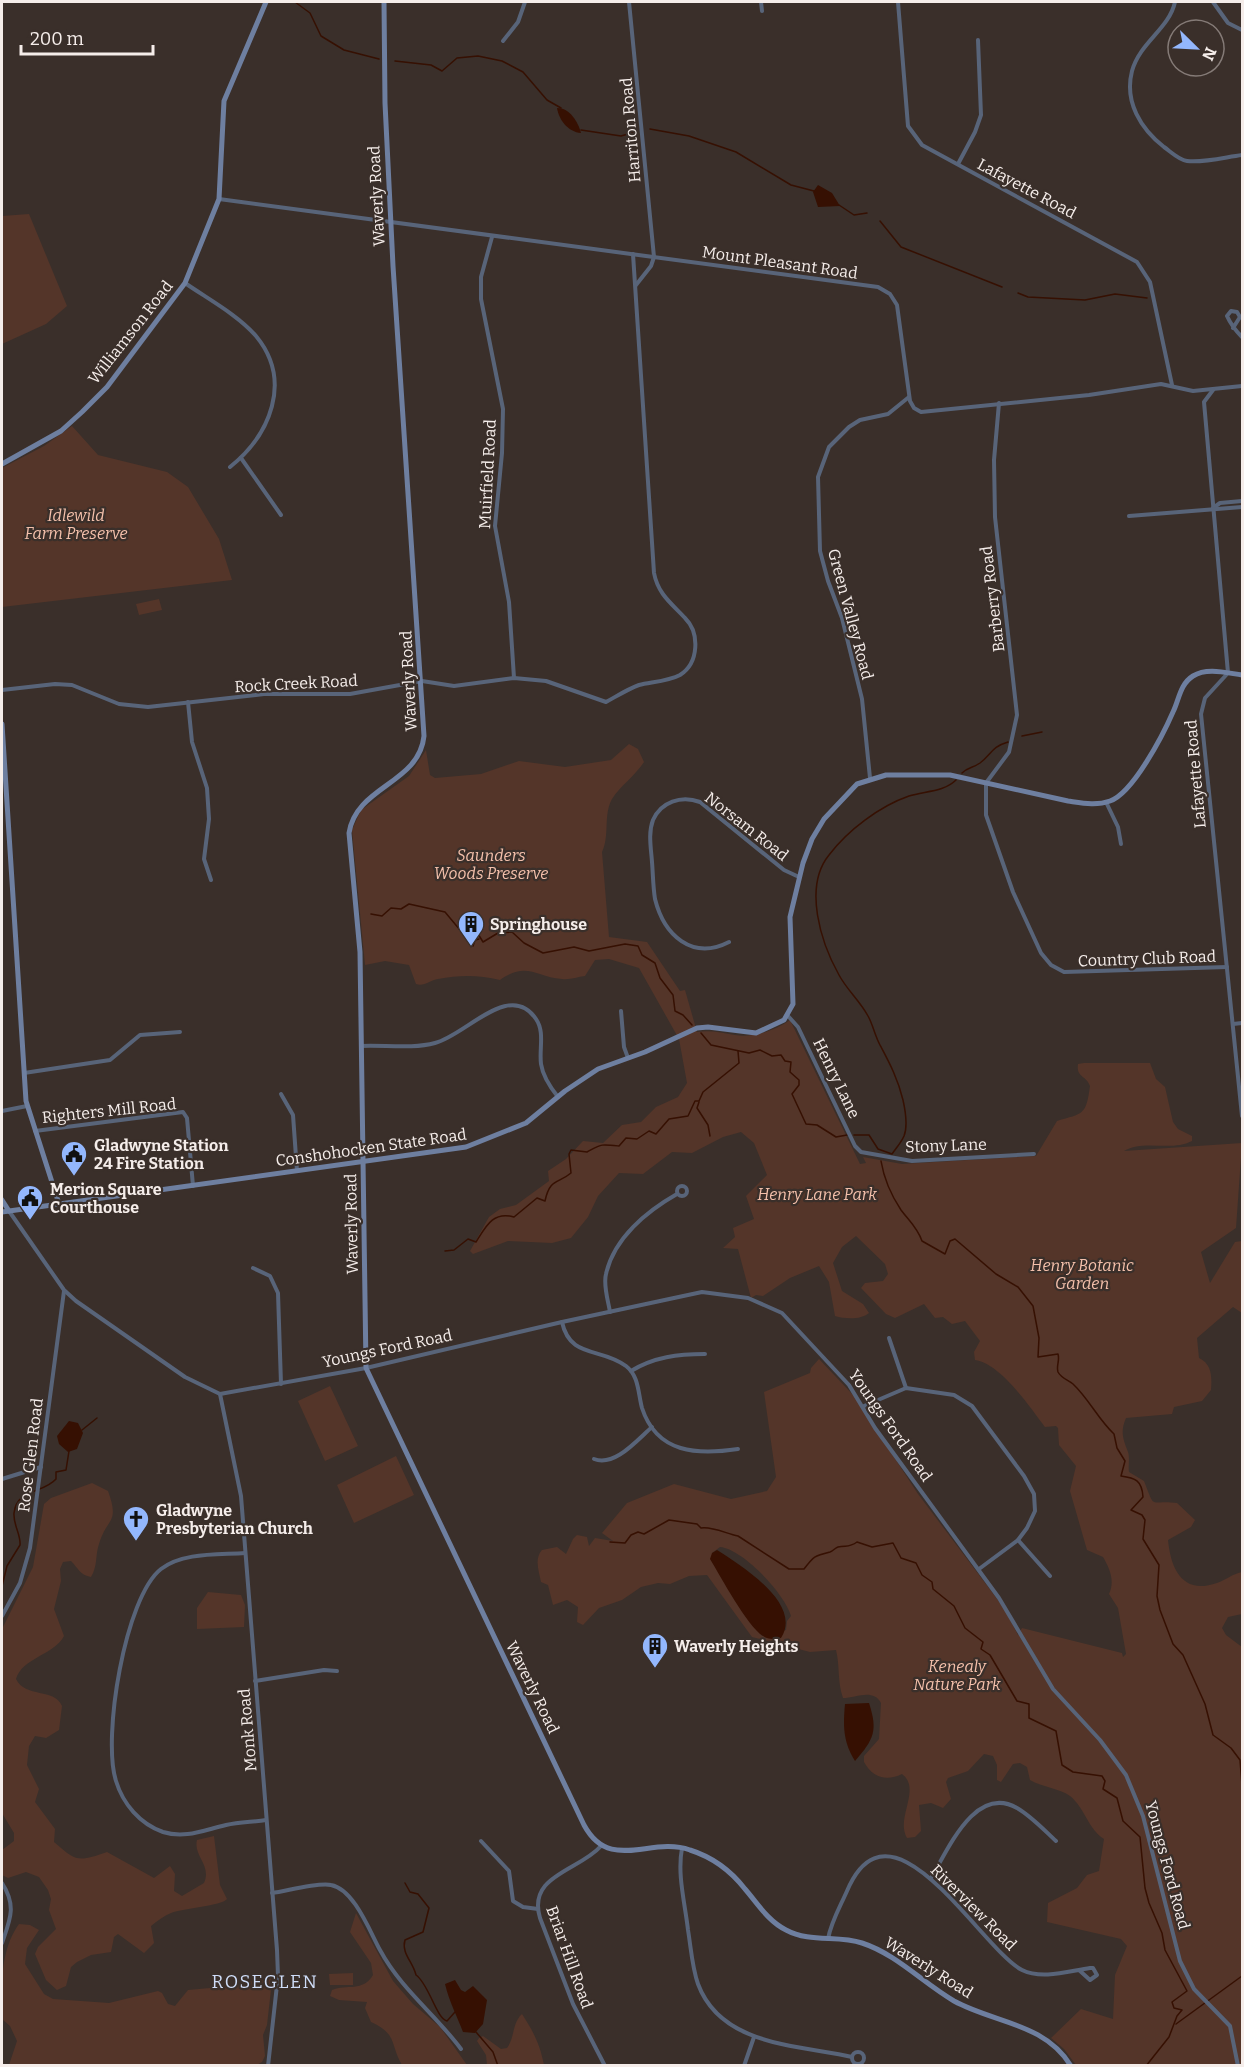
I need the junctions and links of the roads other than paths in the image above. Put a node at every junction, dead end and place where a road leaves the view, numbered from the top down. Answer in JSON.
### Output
{"nodes":[{"id":1,"x":266,"y":2,"type":"edge"},
{"id":2,"x":384,"y":2,"type":"edge"},
{"id":3,"x":525,"y":2,"type":"edge"},
{"id":4,"x":629,"y":2,"type":"edge"},
{"id":5,"x":761,"y":2,"type":"edge"},
{"id":6,"x":898,"y":2,"type":"edge"},
{"id":7,"x":1175,"y":2,"type":"edge"},
{"id":8,"x":1213,"y":2,"type":"edge"},
{"id":9,"x":762,"y":11,"type":"dead end"},
{"id":10,"x":1242,"y":30,"type":"edge"},
{"id":11,"x":978,"y":40,"type":"dead end"},
{"id":12,"x":503,"y":41,"type":"dead end"},
{"id":13,"x":1242,"y":156,"type":"edge"},
{"id":14,"x":958,"y":164,"type":"junction"},
{"id":15,"x":219,"y":199,"type":"junction"},
{"id":16,"x":391,"y":222,"type":"junction"},
{"id":17,"x":492,"y":237,"type":"junction"},
{"id":18,"x":633,"y":254,"type":"junction"},
{"id":19,"x":654,"y":257,"type":"junction"},
{"id":20,"x":185,"y":283,"type":"junction"},
{"id":21,"x":636,"y":285,"type":"junction"},
{"id":22,"x":1233,"y":328,"type":"dead end"},
{"id":23,"x":1242,"y":338,"type":"edge"},
{"id":24,"x":1172,"y":386,"type":"junction"},
{"id":25,"x":1242,"y":386,"type":"edge"},
{"id":26,"x":1214,"y":389,"type":"junction"},
{"id":27,"x":1193,"y":391,"type":"junction"},
{"id":28,"x":909,"y":398,"type":"junction"},
{"id":29,"x":1204,"y":402,"type":"junction"},
{"id":30,"x":999,"y":404,"type":"junction"},
{"id":31,"x":241,"y":458,"type":"junction"},
{"id":32,"x":2,"y":464,"type":"edge"},
{"id":33,"x":230,"y":467,"type":"dead end"},
{"id":34,"x":1242,"y":501,"type":"edge"},
{"id":35,"x":1242,"y":507,"type":"edge"},
{"id":36,"x":1213,"y":509,"type":"junction"},
{"id":37,"x":281,"y":515,"type":"dead end"},
{"id":38,"x":1130,"y":516,"type":"dead end"},
{"id":39,"x":1228,"y":673,"type":"junction"},
{"id":40,"x":1242,"y":675,"type":"edge"},
{"id":41,"x":514,"y":678,"type":"junction"},
{"id":42,"x":422,"y":681,"type":"junction"},
{"id":43,"x":2,"y":690,"type":"edge"},
{"id":44,"x":188,"y":702,"type":"junction"},
{"id":45,"x":2,"y":724,"type":"edge"},
{"id":46,"x":870,"y":778,"type":"junction"},
{"id":47,"x":986,"y":783,"type":"junction"},
{"id":48,"x":1106,"y":802,"type":"junction"},
{"id":49,"x":1121,"y":844,"type":"dead end"},
{"id":50,"x":799,"y":877,"type":"junction"},
{"id":51,"x":211,"y":880,"type":"dead end"},
{"id":52,"x":729,"y":942,"type":"dead end"},
{"id":53,"x":1227,"y":967,"type":"junction"},
{"id":54,"x":621,"y":1011,"type":"dead end"},
{"id":55,"x":788,"y":1016,"type":"junction"},
{"id":56,"x":1242,"y":1023,"type":"edge"},
{"id":57,"x":1233,"y":1024,"type":"junction"},
{"id":58,"x":180,"y":1032,"type":"dead end"},
{"id":59,"x":362,"y":1046,"type":"junction"},
{"id":60,"x":628,"y":1058,"type":"junction"},
{"id":61,"x":24,"y":1073,"type":"junction"},
{"id":62,"x":281,"y":1094,"type":"dead end"},
{"id":63,"x":558,"y":1097,"type":"junction"},
{"id":64,"x":27,"y":1106,"type":"junction"},
{"id":65,"x":2,"y":1111,"type":"edge"},
{"id":66,"x":1242,"y":1116,"type":"edge"},
{"id":67,"x":35,"y":1131,"type":"junction"},
{"id":68,"x":861,"y":1152,"type":"joint"},
{"id":69,"x":1034,"y":1154,"type":"dead end"},
{"id":70,"x":363,"y":1162,"type":"junction"},
{"id":71,"x":297,"y":1172,"type":"junction"},
{"id":72,"x":193,"y":1186,"type":"junction"},
{"id":73,"x":677,"y":1194,"type":"dead end"},
{"id":74,"x":2,"y":1200,"type":"edge"},
{"id":75,"x":59,"y":1204,"type":"junction"},
{"id":76,"x":9,"y":1211,"type":"junction"},
{"id":77,"x":2,"y":1212,"type":"edge"},
{"id":78,"x":253,"y":1268,"type":"dead end"},
{"id":79,"x":64,"y":1290,"type":"junction"},
{"id":80,"x":610,"y":1312,"type":"junction"},
{"id":81,"x":562,"y":1322,"type":"junction"},
{"id":82,"x":889,"y":1338,"type":"dead end"},
{"id":83,"x":705,"y":1354,"type":"dead end"},
{"id":84,"x":366,"y":1368,"type":"junction"},
{"id":85,"x":631,"y":1371,"type":"junction"},
{"id":86,"x":281,"y":1384,"type":"junction"},
{"id":87,"x":906,"y":1388,"type":"junction"},
{"id":88,"x":220,"y":1394,"type":"junction"},
{"id":89,"x":864,"y":1406,"type":"junction"},
{"id":90,"x":652,"y":1427,"type":"junction"},
{"id":91,"x":738,"y":1449,"type":"dead end"},
{"id":92,"x":594,"y":1459,"type":"dead end"},
{"id":93,"x":41,"y":1467,"type":"junction"},
{"id":94,"x":2,"y":1479,"type":"edge"},
{"id":95,"x":1018,"y":1540,"type":"junction"},
{"id":96,"x":245,"y":1553,"type":"junction"},
{"id":97,"x":979,"y":1569,"type":"junction"},
{"id":98,"x":1050,"y":1576,"type":"dead end"},
{"id":99,"x":2,"y":1616,"type":"edge"},
{"id":100,"x":337,"y":1671,"type":"dead end"},
{"id":101,"x":255,"y":1681,"type":"junction"},
{"id":102,"x":266,"y":1820,"type":"junction"},
{"id":103,"x":481,"y":1841,"type":"dead end"},
{"id":104,"x":1056,"y":1841,"type":"dead end"},
{"id":105,"x":601,"y":1846,"type":"junction"},
{"id":106,"x":682,"y":1847,"type":"junction"},
{"id":107,"x":931,"y":1878,"type":"junction"},
{"id":108,"x":2,"y":1883,"type":"edge"},
{"id":109,"x":272,"y":1893,"type":"junction"},
{"id":110,"x":538,"y":1909,"type":"junction"},
{"id":111,"x":828,"y":1939,"type":"junction"},
{"id":112,"x":2,"y":1943,"type":"edge"},
{"id":113,"x":1079,"y":1970,"type":"junction"},
{"id":114,"x":754,"y":2037,"type":"junction"},
{"id":115,"x":461,"y":2049,"type":"dead end"},
{"id":116,"x":852,"y":2057,"type":"dead end"},
{"id":117,"x":268,"y":2066,"type":"edge"},
{"id":118,"x":605,"y":2066,"type":"edge"},
{"id":119,"x":744,"y":2066,"type":"edge"},
{"id":120,"x":1071,"y":2066,"type":"edge"},
{"id":121,"x":1238,"y":2066,"type":"edge"}],
"edges":[{"from":1,"to":15,"type":"street","name":"Williamson Road"},
{"from":2,"to":16,"type":"street","name":"Waverly Road"},
{"from":3,"to":12,"type":"street"},
{"from":4,"to":19,"type":"street","name":"Harriton Road"},
{"from":5,"to":9,"type":"street"},
{"from":6,"to":14,"type":"street","name":"Lafayette Road"},
{"from":7,"to":13,"type":"street"},
{"from":8,"to":10,"type":"street"},
{"from":11,"to":14,"type":"street"},
{"from":14,"to":24,"type":"street","name":"Lafayette Road"},
{"from":15,"to":16,"type":"street","name":"Mount Pleasant Road"},
{"from":15,"to":20,"type":"street","name":"Williamson Road"},
{"from":16,"to":17,"type":"street","name":"Mount Pleasant Road"},
{"from":16,"to":42,"type":"street","name":"Waverly Road"},
{"from":17,"to":18,"type":"street","name":"Mount Pleasant Road"},
{"from":17,"to":41,"type":"street","name":"Muirfield Road"},
{"from":18,"to":19,"type":"street","name":"Mount Pleasant Road"},
{"from":18,"to":21,"type":"street","name":"Rock Creek Road"},
{"from":19,"to":21,"type":"street"},
{"from":19,"to":28,"type":"street","name":"Mount Pleasant Road"},
{"from":20,"to":31,"type":"street"},
{"from":20,"to":32,"type":"street","name":"Williamson Road"},
{"from":21,"to":41,"type":"street","name":"Rock Creek Road"},
{"from":22,"to":23,"type":"street"},
{"from":24,"to":27,"type":"street"},
{"from":24,"to":30,"type":"street"},
{"from":25,"to":26,"type":"street"},
{"from":26,"to":27,"type":"street"},
{"from":26,"to":29,"type":"street"},
{"from":27,"to":29,"type":"street"},
{"from":28,"to":30,"type":"street"},
{"from":28,"to":46,"type":"street","name":"Green Valley Road"},
{"from":29,"to":36,"type":"street"},
{"from":30,"to":47,"type":"street","name":"Barberry Road"},
{"from":31,"to":33,"type":"street"},
{"from":31,"to":37,"type":"street"},
{"from":34,"to":36,"type":"street"},
{"from":35,"to":36,"type":"street"},
{"from":36,"to":38,"type":"street"},
{"from":36,"to":39,"type":"street"},
{"from":39,"to":40,"type":"street"},
{"from":39,"to":48,"type":"street"},
{"from":39,"to":53,"type":"street","name":"Lafayette Road"},
{"from":41,"to":42,"type":"street","name":"Rock Creek Road"},
{"from":42,"to":44,"type":"street","name":"Rock Creek Road"},
{"from":42,"to":59,"type":"street","name":"Waverly Road"},
{"from":43,"to":44,"type":"street","name":"Rock Creek Road"},
{"from":44,"to":51,"type":"street"},
{"from":45,"to":61,"type":"street"},
{"from":46,"to":47,"type":"street"},
{"from":46,"to":50,"type":"street"},
{"from":47,"to":48,"type":"street"},
{"from":47,"to":53,"type":"street","name":"Country Club Road"},
{"from":48,"to":49,"type":"street"},
{"from":50,"to":52,"type":"street","name":"Norsam Road"},
{"from":50,"to":55,"type":"street"},
{"from":53,"to":57,"type":"street","name":"Lafayette Road"},
{"from":54,"to":60,"type":"street"},
{"from":55,"to":60,"type":"street","name":"Conshohocken State Road"},
{"from":55,"to":68,"type":"street","name":"Henry Lane"},
{"from":56,"to":57,"type":"street"},
{"from":57,"to":66,"type":"street","name":"Lafayette Road"},
{"from":58,"to":61,"type":"street"},
{"from":59,"to":63,"type":"street"},
{"from":59,"to":70,"type":"street","name":"Waverly Road"},
{"from":60,"to":63,"type":"street","name":"Conshohocken State Road"},
{"from":61,"to":64,"type":"street"},
{"from":62,"to":71,"type":"street"},
{"from":63,"to":70,"type":"street","name":"Conshohocken State Road"},
{"from":64,"to":65,"type":"street","name":"Righters Mill Road"},
{"from":64,"to":67,"type":"street"},
{"from":67,"to":72,"type":"street","name":"Righters Mill Road"},
{"from":67,"to":75,"type":"street"},
{"from":68,"to":69,"type":"street","name":"Stony Lane"},
{"from":70,"to":71,"type":"street","name":"Conshohocken State Road"},
{"from":70,"to":84,"type":"street","name":"Waverly Road"},
{"from":71,"to":72,"type":"street","name":"Conshohocken State Road"},
{"from":72,"to":75,"type":"street","name":"Conshohocken State Road"},
{"from":73,"to":80,"type":"street"},
{"from":74,"to":76,"type":"street"},
{"from":75,"to":76,"type":"street","name":"Conshohocken State Road"},
{"from":76,"to":77,"type":"street","name":"Conshohocken State Road"},
{"from":76,"to":79,"type":"street"},
{"from":78,"to":86,"type":"street"},
{"from":79,"to":88,"type":"street"},
{"from":79,"to":93,"type":"street","name":"Rose Glen Road"},
{"from":80,"to":81,"type":"street","name":"Youngs Ford Road"},
{"from":80,"to":89,"type":"street","name":"Youngs Ford Road"},
{"from":81,"to":84,"type":"street","name":"Youngs Ford Road"},
{"from":81,"to":85,"type":"street"},
{"from":82,"to":87,"type":"street"},
{"from":83,"to":85,"type":"street"},
{"from":84,"to":86,"type":"street","name":"Youngs Ford Road"},
{"from":84,"to":105,"type":"street","name":"Waverly Road"},
{"from":85,"to":90,"type":"street"},
{"from":86,"to":88,"type":"street","name":"Youngs Ford Road"},
{"from":87,"to":89,"type":"street"},
{"from":87,"to":95,"type":"street"},
{"from":88,"to":96,"type":"street","name":"Monk Road"},
{"from":89,"to":97,"type":"street","name":"Youngs Ford Road"},
{"from":90,"to":91,"type":"street"},
{"from":90,"to":92,"type":"street"},
{"from":93,"to":94,"type":"street"},
{"from":93,"to":99,"type":"street","name":"Rose Glen Road"},
{"from":95,"to":97,"type":"street"},
{"from":95,"to":98,"type":"street"},
{"from":96,"to":101,"type":"street","name":"Monk Road"},
{"from":96,"to":102,"type":"street"},
{"from":97,"to":121,"type":"street","name":"Youngs Ford Road"},
{"from":100,"to":101,"type":"street"},
{"from":101,"to":102,"type":"street","name":"Monk Road"},
{"from":102,"to":109,"type":"street","name":"Monk Road"},
{"from":103,"to":110,"type":"street"},
{"from":104,"to":107,"type":"street"},
{"from":105,"to":106,"type":"street","name":"Waverly Road"},
{"from":105,"to":110,"type":"street","name":"Briar Hill Road"},
{"from":106,"to":111,"type":"street","name":"Waverly Road"},
{"from":106,"to":114,"type":"street"},
{"from":107,"to":111,"type":"street","name":"Riverview Road"},
{"from":107,"to":113,"type":"street","name":"Riverview Road"},
{"from":108,"to":112,"type":"street"},
{"from":109,"to":115,"type":"street"},
{"from":109,"to":117,"type":"street","name":"Monk Road"},
{"from":110,"to":118,"type":"street","name":"Briar Hill Road"},
{"from":111,"to":120,"type":"street","name":"Waverly Road"},
{"from":113,"to":113,"type":"street","name":"Riverview Road"},
{"from":114,"to":116,"type":"street"},
{"from":114,"to":119,"type":"street"}]}
